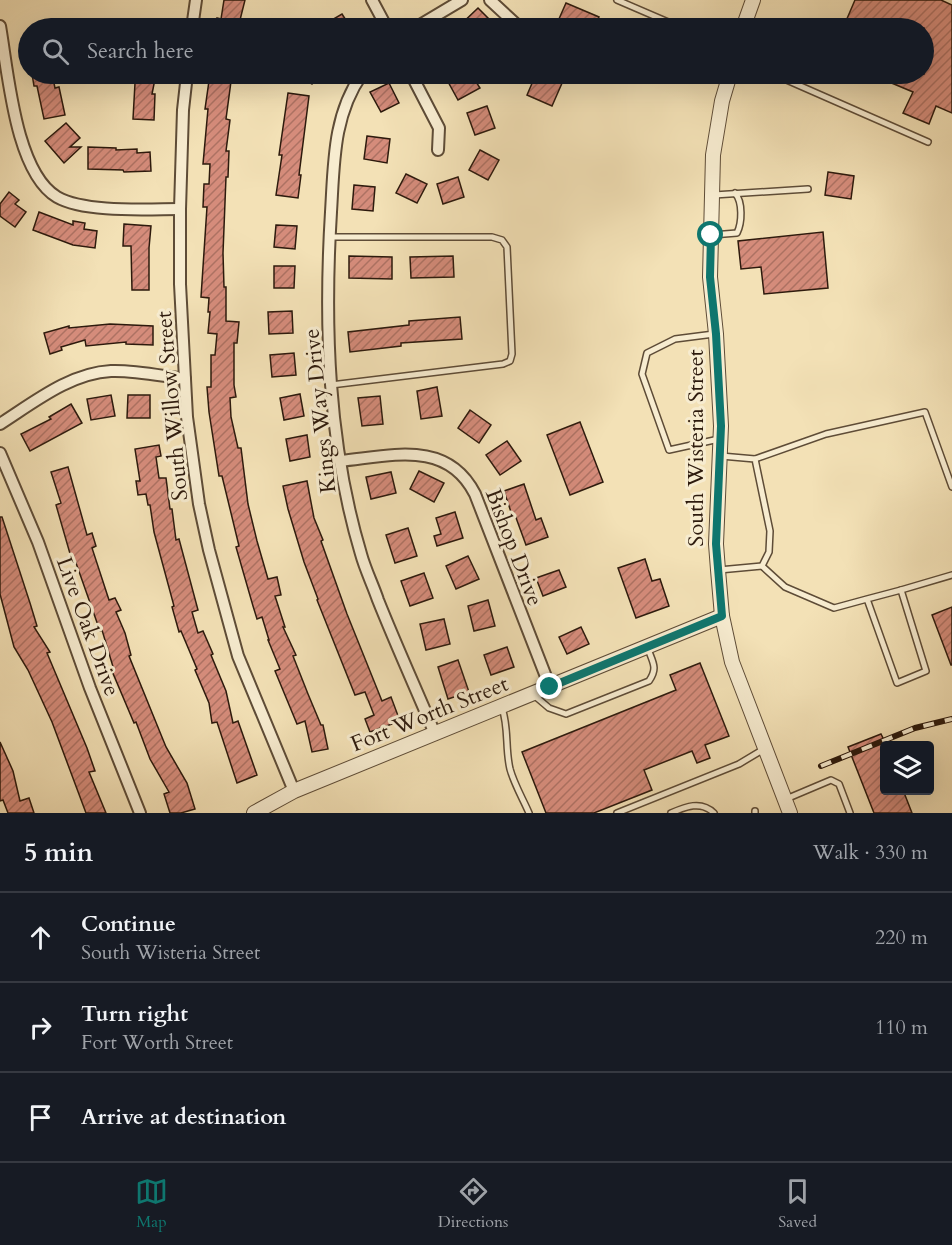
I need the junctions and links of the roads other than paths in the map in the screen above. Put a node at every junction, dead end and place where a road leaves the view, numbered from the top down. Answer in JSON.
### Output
{"nodes":[{"id":1,"x":196,"y":0,"type":"edge"},
{"id":2,"x":372,"y":0,"type":"edge"},
{"id":3,"x":462,"y":0,"type":"edge"},
{"id":4,"x":490,"y":0,"type":"edge"},
{"id":5,"x":617,"y":0,"type":"edge"},
{"id":6,"x":753,"y":0,"type":"edge"},
{"id":7,"x":193,"y":18,"type":"edge"},
{"id":8,"x":382,"y":18,"type":"edge"},
{"id":9,"x":432,"y":18,"type":"edge"},
{"id":10,"x":509,"y":18,"type":"edge"},
{"id":11,"x":659,"y":18,"type":"edge"},
{"id":12,"x":747,"y":18,"type":"edge"},
{"id":13,"x":0,"y":26,"type":"edge"},
{"id":14,"x":186,"y":84,"type":"edge"},
{"id":15,"x":355,"y":84,"type":"edge"},
{"id":16,"x":416,"y":84,"type":"edge"},
{"id":17,"x":727,"y":84,"type":"edge"},
{"id":18,"x":796,"y":84,"type":"edge"},
{"id":19,"x":928,"y":142,"type":"dead end"},
{"id":20,"x":438,"y":150,"type":"dead end"},
{"id":21,"x":808,"y":189,"type":"dead end"},
{"id":22,"x":735,"y":193,"type":"junction"},
{"id":23,"x":713,"y":195,"type":"junction"},
{"id":24,"x":180,"y":209,"type":"junction"},
{"id":25,"x":711,"y":235,"type":"junction"},
{"id":26,"x":329,"y":237,"type":"junction"},
{"id":27,"x":716,"y":334,"type":"junction"},
{"id":28,"x":184,"y":379,"type":"junction"},
{"id":29,"x":332,"y":385,"type":"junction"},
{"id":30,"x":0,"y":424,"type":"edge"},
{"id":31,"x":720,"y":439,"type":"junction"},
{"id":32,"x":0,"y":453,"type":"edge"},
{"id":33,"x":719,"y":456,"type":"junction"},
{"id":34,"x":755,"y":459,"type":"junction"},
{"id":35,"x":340,"y":461,"type":"junction"},
{"id":36,"x":952,"y":487,"type":"edge"},
{"id":37,"x":762,"y":566,"type":"junction"},
{"id":38,"x":718,"y":570,"type":"junction"},
{"id":39,"x":952,"y":574,"type":"edge"},
{"id":40,"x":902,"y":590,"type":"junction"},
{"id":41,"x":867,"y":599,"type":"junction"},
{"id":42,"x":722,"y":616,"type":"junction"},
{"id":43,"x":647,"y":647,"type":"junction"},
{"id":44,"x":550,"y":687,"type":"junction"},
{"id":45,"x":532,"y":694,"type":"junction"},
{"id":46,"x":502,"y":706,"type":"junction"},
{"id":47,"x":435,"y":734,"type":"junction"},
{"id":48,"x":764,"y":749,"type":"junction"},
{"id":49,"x":294,"y":791,"type":"junction"},
{"id":50,"x":784,"y":799,"type":"junction"},
{"id":51,"x":140,"y":813,"type":"edge"},
{"id":52,"x":254,"y":813,"type":"edge"},
{"id":53,"x":529,"y":813,"type":"edge"},
{"id":54,"x":617,"y":813,"type":"edge"},
{"id":55,"x":671,"y":813,"type":"edge"},
{"id":56,"x":714,"y":813,"type":"edge"},
{"id":57,"x":790,"y":813,"type":"edge"},
{"id":58,"x":850,"y":813,"type":"edge"}],
"edges":[{"from":1,"to":7,"type":"street"},
{"from":2,"to":8,"type":"street"},
{"from":3,"to":9,"type":"street"},
{"from":4,"to":10,"type":"street"},
{"from":5,"to":11,"type":"lane"},
{"from":6,"to":12,"type":"street"},
{"from":13,"to":24,"type":"street"},
{"from":14,"to":24,"type":"street","name":"South Willow Street"},
{"from":15,"to":26,"type":"street","name":"Kings Way Drive"},
{"from":16,"to":20,"type":"street"},
{"from":17,"to":23,"type":"street","name":"South Wisteria Street"},
{"from":18,"to":19,"type":"lane"},
{"from":21,"to":22,"type":"lane"},
{"from":22,"to":23,"type":"lane"},
{"from":22,"to":25,"type":"lane"},
{"from":23,"to":25,"type":"street","name":"South Wisteria Street"},
{"from":24,"to":28,"type":"street","name":"South Willow Street"},
{"from":25,"to":27,"type":"street","name":"South Wisteria Street"},
{"from":26,"to":29,"type":"street","name":"Kings Way Drive"},
{"from":26,"to":29,"type":"lane"},
{"from":27,"to":31,"type":"street","name":"South Wisteria Street"},
{"from":27,"to":31,"type":"lane"},
{"from":28,"to":30,"type":"street"},
{"from":28,"to":49,"type":"street","name":"South Willow Street"},
{"from":29,"to":35,"type":"street","name":"Kings Way Drive"},
{"from":31,"to":33,"type":"street","name":"South Wisteria Street"},
{"from":32,"to":51,"type":"street","name":"Live Oak Drive"},
{"from":33,"to":34,"type":"lane"},
{"from":33,"to":38,"type":"street","name":"South Wisteria Street"},
{"from":34,"to":36,"type":"lane"},
{"from":34,"to":37,"type":"lane"},
{"from":35,"to":44,"type":"street","name":"Bishop Drive"},
{"from":35,"to":47,"type":"street","name":"Kings Way Drive"},
{"from":37,"to":38,"type":"lane"},
{"from":37,"to":41,"type":"lane"},
{"from":38,"to":42,"type":"street","name":"South Wisteria Street"},
{"from":39,"to":40,"type":"lane"},
{"from":40,"to":41,"type":"lane"},
{"from":40,"to":41,"type":"lane"},
{"from":42,"to":43,"type":"street","name":"Fort Worth Street"},
{"from":42,"to":48,"type":"street","name":"South Wisteria Street"},
{"from":43,"to":44,"type":"street","name":"Fort Worth Street"},
{"from":43,"to":45,"type":"lane"},
{"from":44,"to":45,"type":"street","name":"Fort Worth Street"},
{"from":45,"to":46,"type":"street","name":"Fort Worth Street"},
{"from":46,"to":47,"type":"street","name":"Fort Worth Street"},
{"from":46,"to":53,"type":"lane"},
{"from":47,"to":49,"type":"street","name":"Fort Worth Street"},
{"from":48,"to":50,"type":"street","name":"South Wisteria Street"},
{"from":48,"to":54,"type":"lane"},
{"from":49,"to":52,"type":"street","name":"Fort Worth Street"},
{"from":50,"to":57,"type":"street","name":"South Wisteria Street"},
{"from":50,"to":58,"type":"lane"},
{"from":55,"to":56,"type":"lane"}]}
